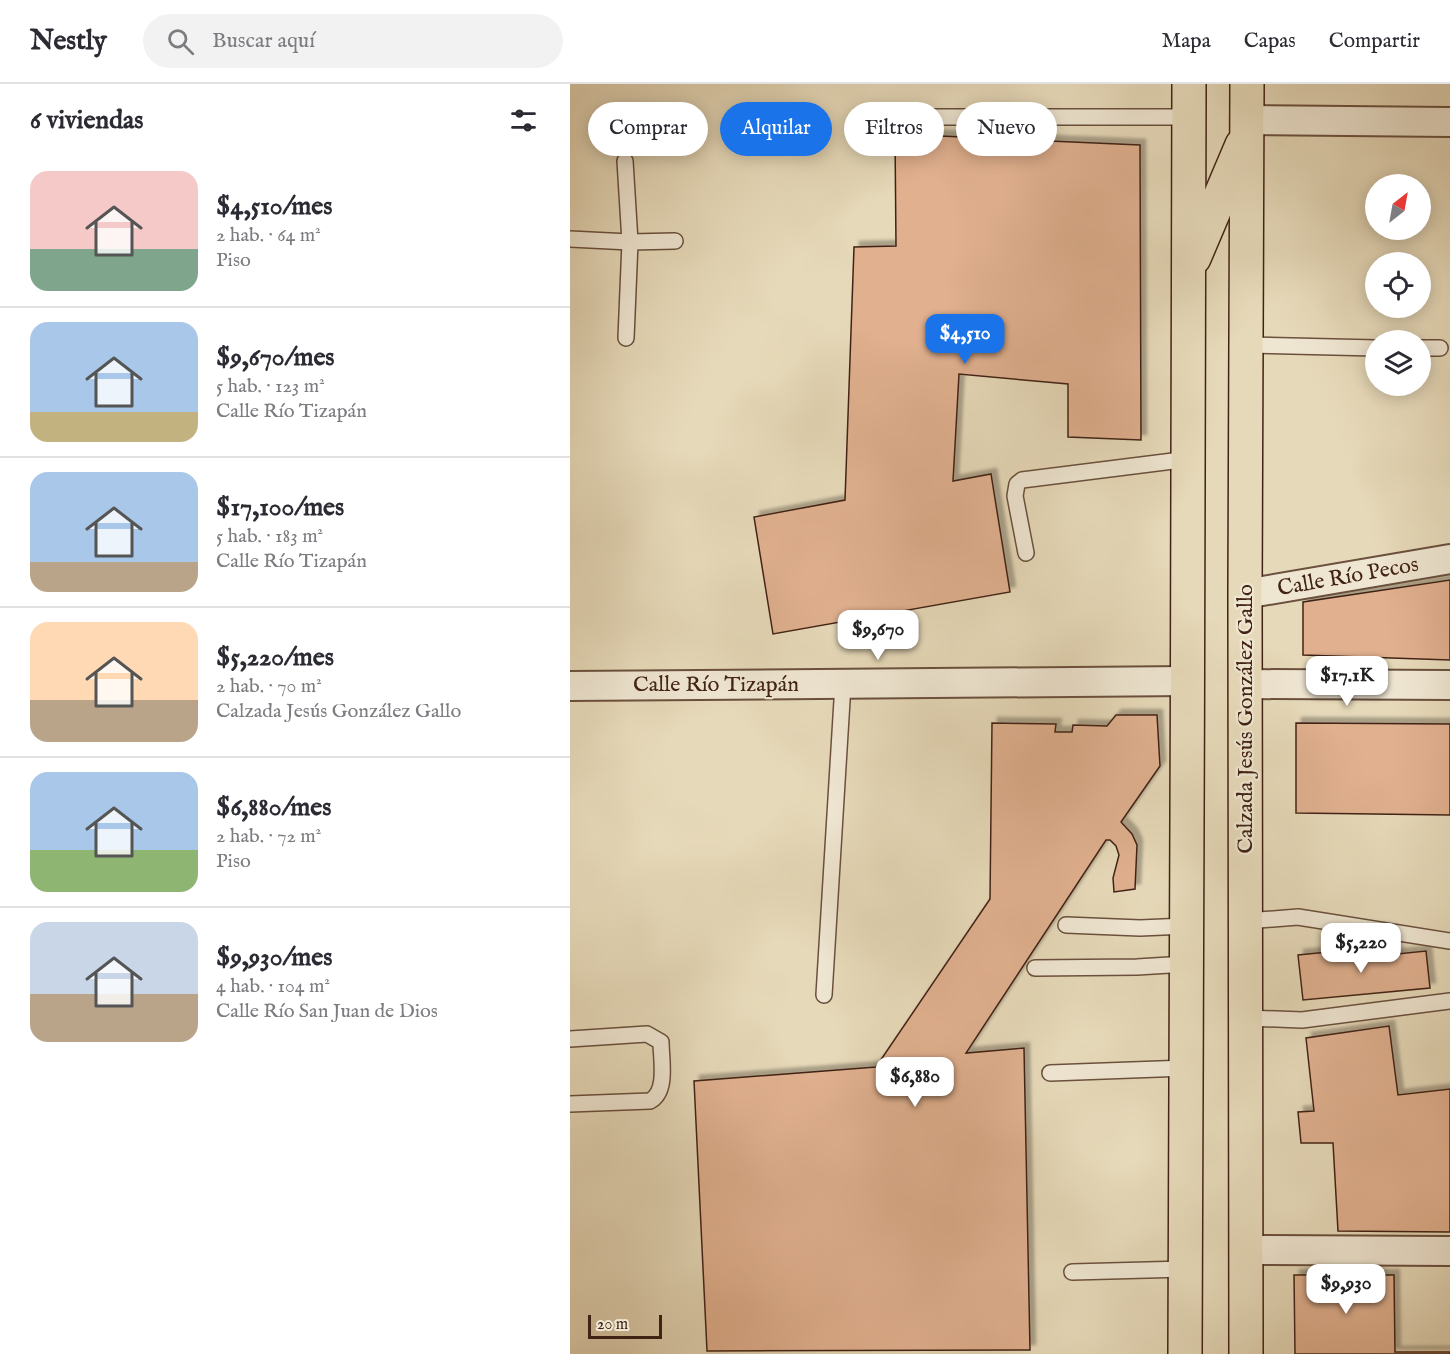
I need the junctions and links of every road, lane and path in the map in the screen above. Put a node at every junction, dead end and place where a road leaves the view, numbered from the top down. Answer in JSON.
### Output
{"nodes":[{"id":1,"x":1189,"y":84,"type":"edge"},
{"id":2,"x":1247,"y":84,"type":"edge"},
{"id":3,"x":944,"y":117,"type":"edge"},
{"id":4,"x":1189,"y":117,"type":"junction"},
{"id":5,"x":1450,"y":122,"type":"edge"},
{"id":6,"x":1248,"y":126,"type":"junction"},
{"id":7,"x":625,"y":161,"type":"dead end"},
{"id":8,"x":570,"y":239,"type":"edge"},
{"id":9,"x":675,"y":241,"type":"dead end"},
{"id":10,"x":630,"y":242,"type":"junction"},
{"id":11,"x":1189,"y":270,"type":"junction"},
{"id":12,"x":626,"y":338,"type":"dead end"},
{"id":13,"x":1246,"y":345,"type":"junction"},
{"id":14,"x":1365,"y":348,"type":"edge"},
{"id":15,"x":1431,"y":348,"type":"edge"},
{"id":16,"x":1440,"y":348,"type":"dead end"},
{"id":17,"x":1189,"y":459,"type":"junction"},
{"id":18,"x":1026,"y":553,"type":"dead end"},
{"id":19,"x":1450,"y":559,"type":"edge"},
{"id":20,"x":1245,"y":594,"type":"junction"},
{"id":21,"x":1186,"y":681,"type":"junction"},
{"id":22,"x":843,"y":684,"type":"junction"},
{"id":23,"x":1245,"y":684,"type":"junction"},
{"id":24,"x":1450,"y":685,"type":"edge"},
{"id":25,"x":570,"y":686,"type":"edge"},
{"id":26,"x":1246,"y":921,"type":"junction"},
{"id":27,"x":1066,"y":925,"type":"dead end"},
{"id":28,"x":1186,"y":926,"type":"junction"},
{"id":29,"x":1450,"y":941,"type":"edge"},
{"id":30,"x":1186,"y":964,"type":"junction"},
{"id":31,"x":1035,"y":968,"type":"dead end"},
{"id":32,"x":824,"y":994,"type":"dead end"},
{"id":33,"x":1450,"y":1001,"type":"edge"},
{"id":34,"x":1247,"y":1018,"type":"junction"},
{"id":35,"x":570,"y":1039,"type":"edge"},
{"id":36,"x":1186,"y":1068,"type":"junction"},
{"id":37,"x":1050,"y":1073,"type":"dead end"},
{"id":38,"x":570,"y":1104,"type":"edge"},
{"id":39,"x":1247,"y":1250,"type":"junction"},
{"id":40,"x":1450,"y":1251,"type":"edge"},
{"id":41,"x":1185,"y":1269,"type":"junction"},
{"id":42,"x":1072,"y":1272,"type":"dead end"},
{"id":43,"x":1185,"y":1354,"type":"edge"},
{"id":44,"x":1246,"y":1354,"type":"edge"}],
"edges":[{"from":1,"to":4,"type":"main road"},
{"from":2,"to":6,"type":"main road","name":"Calzada Jesús González Gallo"},
{"from":3,"to":4,"type":"lane"},
{"from":4,"to":11,"type":"main road"},
{"from":5,"to":6,"type":"street"},
{"from":6,"to":11,"type":"main road"},
{"from":6,"to":13,"type":"main road","name":"Calzada Jesús González Gallo"},
{"from":7,"to":10,"type":"lane"},
{"from":8,"to":10,"type":"lane"},
{"from":9,"to":10,"type":"lane"},
{"from":10,"to":12,"type":"lane"},
{"from":11,"to":17,"type":"main road"},
{"from":13,"to":14,"type":"lane"},
{"from":13,"to":20,"type":"main road","name":"Calzada Jesús González Gallo"},
{"from":15,"to":16,"type":"lane"},
{"from":17,"to":18,"type":"lane"},
{"from":17,"to":21,"type":"main road"},
{"from":19,"to":20,"type":"street","name":"Calle Río Pecos"},
{"from":20,"to":23,"type":"main road","name":"Calzada Jesús González Gallo"},
{"from":21,"to":22,"type":"street","name":"Calle Río Tizapán"},
{"from":21,"to":28,"type":"main road"},
{"from":22,"to":25,"type":"street","name":"Calle Río Tizapán"},
{"from":22,"to":32,"type":"lane"},
{"from":23,"to":24,"type":"street"},
{"from":23,"to":26,"type":"main road","name":"Calzada Jesús González Gallo"},
{"from":26,"to":29,"type":"lane"},
{"from":26,"to":34,"type":"main road","name":"Calzada Jesús González Gallo"},
{"from":27,"to":28,"type":"lane"},
{"from":28,"to":30,"type":"main road"},
{"from":30,"to":31,"type":"lane"},
{"from":30,"to":36,"type":"main road"},
{"from":33,"to":34,"type":"lane"},
{"from":34,"to":39,"type":"main road","name":"Calzada Jesús González Gallo"},
{"from":35,"to":38,"type":"lane"},
{"from":36,"to":37,"type":"lane"},
{"from":36,"to":41,"type":"main road"},
{"from":39,"to":40,"type":"street"},
{"from":39,"to":44,"type":"main road","name":"Calzada Jesús González Gallo"},
{"from":41,"to":42,"type":"lane"},
{"from":41,"to":43,"type":"main road"}]}
